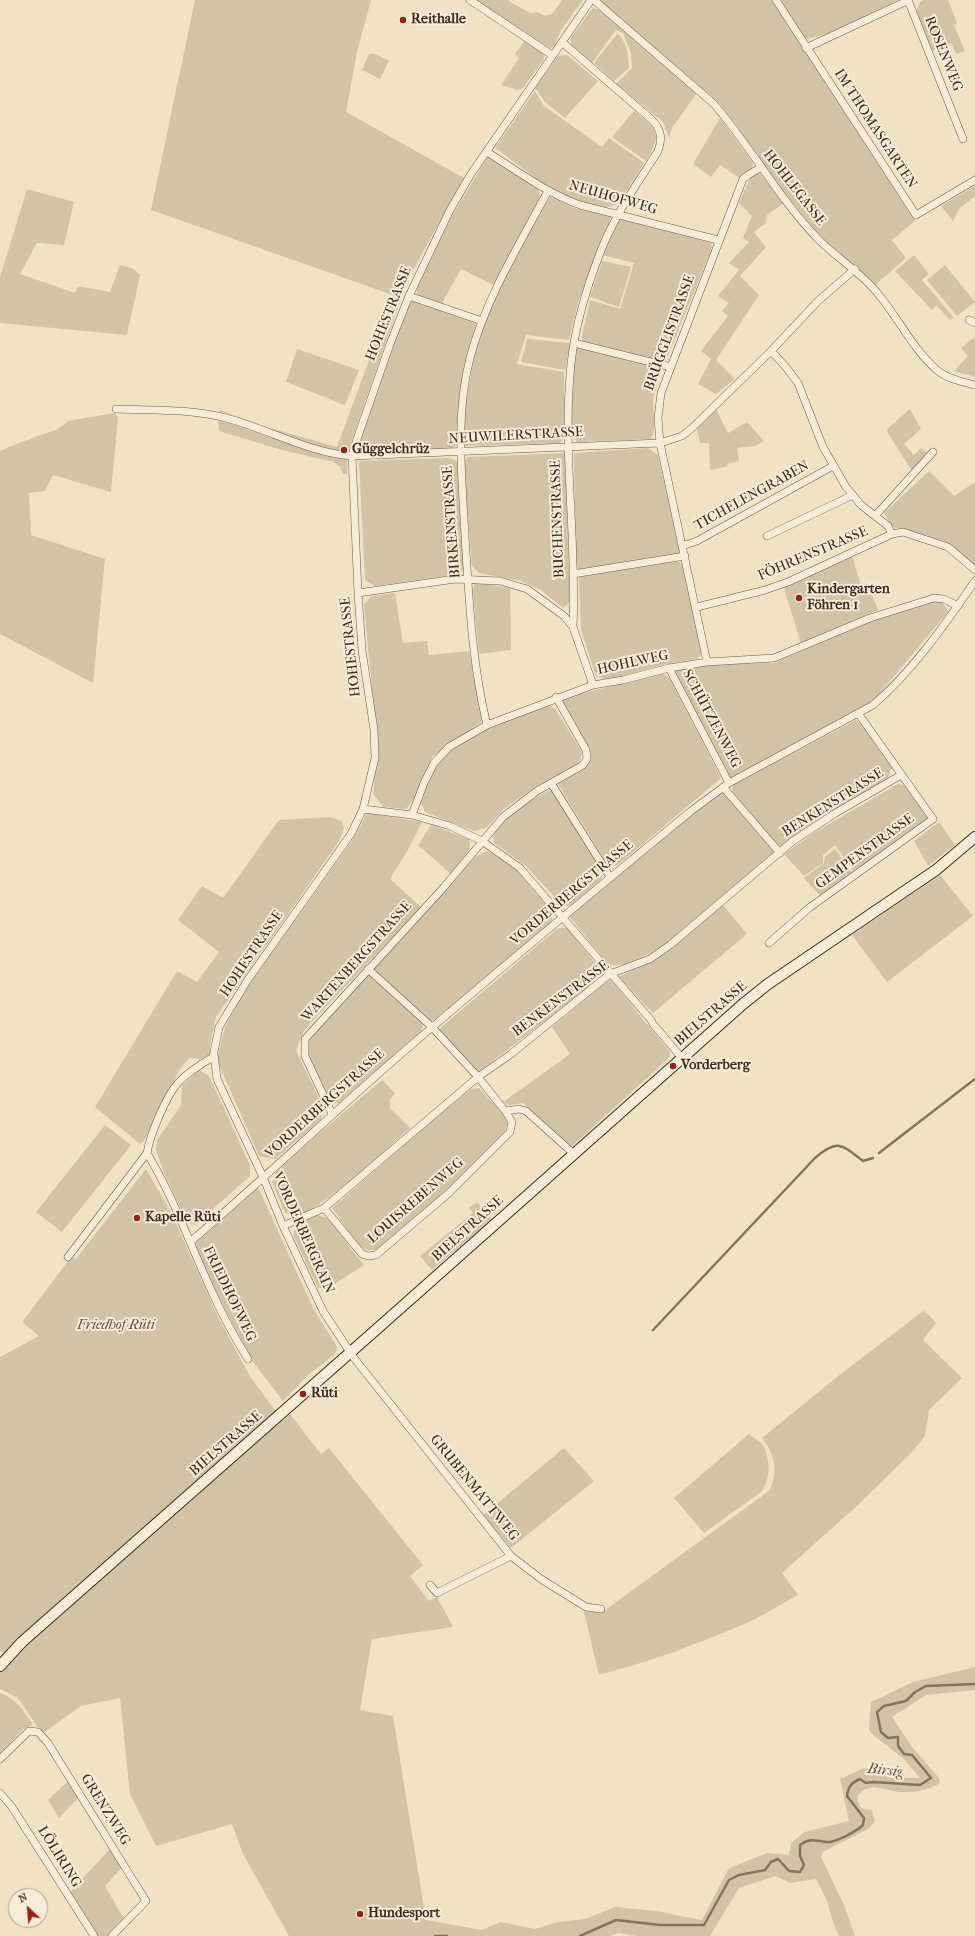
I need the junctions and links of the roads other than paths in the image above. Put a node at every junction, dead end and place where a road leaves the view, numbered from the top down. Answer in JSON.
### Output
{"nodes":[{"id":1,"x":470,"y":0,"type":"edge"},
{"id":2,"x":593,"y":0,"type":"edge"},
{"id":3,"x":776,"y":0,"type":"edge"},
{"id":4,"x":908,"y":0,"type":"edge"},
{"id":5,"x":562,"y":42,"type":"junction"},
{"id":6,"x":806,"y":48,"type":"junction"},
{"id":7,"x":552,"y":55,"type":"junction"},
{"id":8,"x":963,"y":139,"type":"dead end"},
{"id":9,"x":487,"y":152,"type":"junction"},
{"id":10,"x":760,"y":168,"type":"junction"},
{"id":11,"x":975,"y":180,"type":"edge"},
{"id":12,"x":548,"y":191,"type":"junction"},
{"id":13,"x":618,"y":214,"type":"junction"},
{"id":14,"x":718,"y":240,"type":"junction"},
{"id":15,"x":855,"y":269,"type":"junction"},
{"id":16,"x":409,"y":296,"type":"junction"},
{"id":17,"x":482,"y":321,"type":"junction"},
{"id":18,"x":574,"y":343,"type":"junction"},
{"id":19,"x":771,"y":351,"type":"junction"},
{"id":20,"x":671,"y":367,"type":"junction"},
{"id":21,"x":975,"y":385,"type":"edge"},
{"id":22,"x":116,"y":409,"type":"dead end"},
{"id":23,"x":660,"y":443,"type":"junction"},
{"id":24,"x":569,"y":447,"type":"junction"},
{"id":25,"x":460,"y":452,"type":"junction"},
{"id":26,"x":933,"y":452,"type":"dead end"},
{"id":27,"x":352,"y":456,"type":"junction"},
{"id":28,"x":833,"y":466,"type":"junction"},
{"id":29,"x":853,"y":495,"type":"junction"},
{"id":30,"x":875,"y":516,"type":"junction"},
{"id":31,"x":892,"y":534,"type":"junction"},
{"id":32,"x":768,"y":536,"type":"dead end"},
{"id":33,"x":682,"y":546,"type":"junction"},
{"id":34,"x":685,"y":556,"type":"junction"},
{"id":35,"x":975,"y":570,"type":"edge"},
{"id":36,"x":573,"y":574,"type":"junction"},
{"id":37,"x":468,"y":578,"type":"junction"},
{"id":38,"x":975,"y":581,"type":"edge"},
{"id":39,"x":358,"y":593,"type":"junction"},
{"id":40,"x":958,"y":606,"type":"junction"},
{"id":41,"x":697,"y":607,"type":"junction"},
{"id":42,"x":573,"y":627,"type":"junction"},
{"id":43,"x":707,"y":662,"type":"junction"},
{"id":44,"x":669,"y":668,"type":"junction"},
{"id":45,"x":593,"y":685,"type":"junction"},
{"id":46,"x":556,"y":697,"type":"junction"},
{"id":47,"x":858,"y":713,"type":"junction"},
{"id":48,"x":487,"y":725,"type":"junction"},
{"id":49,"x":901,"y":775,"type":"junction"},
{"id":50,"x":551,"y":783,"type":"junction"},
{"id":51,"x":726,"y":785,"type":"junction"},
{"id":52,"x":363,"y":809,"type":"junction"},
{"id":53,"x":412,"y":815,"type":"junction"},
{"id":54,"x":975,"y":837,"type":"edge"},
{"id":55,"x":482,"y":841,"type":"junction"},
{"id":56,"x":780,"y":853,"type":"junction"},
{"id":57,"x":610,"y":877,"type":"junction"},
{"id":58,"x":563,"y":916,"type":"junction"},
{"id":59,"x":769,"y":943,"type":"dead end"},
{"id":60,"x":368,"y":969,"type":"junction"},
{"id":61,"x":610,"y":974,"type":"junction"},
{"id":62,"x":432,"y":1028,"type":"junction"},
{"id":63,"x":214,"y":1054,"type":"junction"},
{"id":64,"x":682,"y":1058,"type":"junction"},
{"id":65,"x":478,"y":1077,"type":"junction"},
{"id":66,"x":506,"y":1111,"type":"junction"},
{"id":67,"x":332,"y":1114,"type":"junction"},
{"id":68,"x":147,"y":1153,"type":"junction"},
{"id":69,"x":574,"y":1154,"type":"junction"},
{"id":70,"x":263,"y":1177,"type":"junction"},
{"id":71,"x":324,"y":1208,"type":"junction"},
{"id":72,"x":282,"y":1226,"type":"junction"},
{"id":73,"x":190,"y":1242,"type":"junction"},
{"id":74,"x":68,"y":1257,"type":"dead end"},
{"id":75,"x":350,"y":1353,"type":"junction"},
{"id":76,"x":248,"y":1359,"type":"dead end"},
{"id":77,"x":511,"y":1556,"type":"junction"},
{"id":78,"x":430,"y":1584,"type":"dead end"},
{"id":79,"x":601,"y":1610,"type":"dead end"},
{"id":80,"x":0,"y":1666,"type":"edge"},
{"id":81,"x":0,"y":1759,"type":"edge"},
{"id":82,"x":0,"y":1793,"type":"edge"},
{"id":83,"x":94,"y":1936,"type":"edge"},
{"id":84,"x":112,"y":1936,"type":"edge"}],
"edges":[{"from":1,"to":7,"type":"street"},
{"from":2,"to":5,"type":"street","name":"HOHESTRASSE"},
{"from":2,"to":10,"type":"street","name":"HOHLEGASSE"},
{"from":3,"to":6,"type":"street","name":"IM THOMASGARTEN"},
{"from":4,"to":6,"type":"street"},
{"from":4,"to":8,"type":"street","name":"ROSENWEG"},
{"from":5,"to":7,"type":"street","name":"HOHESTRASSE"},
{"from":5,"to":13,"type":"street","name":"BUCHENSTRASSE"},
{"from":6,"to":11,"type":"street","name":"IM THOMASGARTEN"},
{"from":7,"to":9,"type":"street","name":"HOHESTRASSE"},
{"from":9,"to":12,"type":"street","name":"NEUHOFWEG"},
{"from":9,"to":16,"type":"street","name":"HOHESTRASSE"},
{"from":10,"to":14,"type":"street","name":"BRÜGGLISTRASSE"},
{"from":10,"to":15,"type":"street","name":"HOHLEGASSE"},
{"from":12,"to":13,"type":"street","name":"NEUHOFWEG"},
{"from":12,"to":17,"type":"street","name":"BIRKENSTRASSE"},
{"from":13,"to":14,"type":"street","name":"NEUHOFWEG"},
{"from":13,"to":18,"type":"street","name":"BUCHENSTRASSE"},
{"from":14,"to":20,"type":"street","name":"BRÜGGLISTRASSE"},
{"from":15,"to":19,"type":"street","name":"NEUWILERSTRASSE"},
{"from":15,"to":21,"type":"street","name":"HOHLEGASSE"},
{"from":16,"to":17,"type":"street"},
{"from":16,"to":27,"type":"street","name":"HOHESTRASSE"},
{"from":17,"to":25,"type":"street","name":"BIRKENSTRASSE"},
{"from":18,"to":20,"type":"street"},
{"from":18,"to":24,"type":"street","name":"BUCHENSTRASSE"},
{"from":19,"to":23,"type":"street","name":"NEUWILERSTRASSE"},
{"from":19,"to":28,"type":"street"},
{"from":20,"to":23,"type":"street","name":"BRÜGGLISTRASSE"},
{"from":22,"to":27,"type":"street","name":"NEUWILERSTRASSE"},
{"from":23,"to":24,"type":"street","name":"NEUWILERSTRASSE"},
{"from":23,"to":33,"type":"street","name":"BRÜGGLISTRASSE"},
{"from":24,"to":25,"type":"street","name":"NEUWILERSTRASSE"},
{"from":24,"to":36,"type":"street","name":"BUCHENSTRASSE"},
{"from":25,"to":27,"type":"street","name":"NEUWILERSTRASSE"},
{"from":25,"to":37,"type":"street","name":"BIRKENSTRASSE"},
{"from":26,"to":30,"type":"street"},
{"from":27,"to":39,"type":"street","name":"HOHESTRASSE"},
{"from":28,"to":29,"type":"street"},
{"from":28,"to":33,"type":"street","name":"TICHELENGRABEN"},
{"from":29,"to":30,"type":"street"},
{"from":29,"to":32,"type":"street"},
{"from":30,"to":31,"type":"street"},
{"from":31,"to":35,"type":"street"},
{"from":31,"to":41,"type":"street","name":"FÖHRENSTRASSE"},
{"from":33,"to":34,"type":"street","name":"BRÜGGLISTRASSE"},
{"from":34,"to":36,"type":"street"},
{"from":34,"to":41,"type":"street","name":"BRÜGGLISTRASSE"},
{"from":36,"to":42,"type":"street","name":"BUCHENSTRASSE"},
{"from":37,"to":39,"type":"street","name":"HOHLWEG"},
{"from":37,"to":42,"type":"street","name":"HOHLWEG"},
{"from":37,"to":48,"type":"street","name":"BIRKENSTRASSE"},
{"from":38,"to":40,"type":"street","name":"VORDERBERGSTRASSE"},
{"from":39,"to":52,"type":"street","name":"HOHESTRASSE"},
{"from":40,"to":43,"type":"street","name":"HOHLWEG"},
{"from":40,"to":47,"type":"street","name":"VORDERBERGSTRASSE"},
{"from":41,"to":43,"type":"street","name":"BRÜGGLISTRASSE"},
{"from":42,"to":45,"type":"street","name":"HOHLWEG"},
{"from":43,"to":44,"type":"street","name":"HOHLWEG"},
{"from":44,"to":45,"type":"street","name":"HOHLWEG"},
{"from":44,"to":51,"type":"street","name":"SCHÜTZENWEG"},
{"from":45,"to":46,"type":"street"},
{"from":46,"to":48,"type":"street"},
{"from":46,"to":50,"type":"street","name":"WARTENBERGSTRASSE"},
{"from":47,"to":49,"type":"street","name":"GEMPENSTRASSE"},
{"from":47,"to":51,"type":"street","name":"VORDERBERGSTRASSE"},
{"from":48,"to":53,"type":"street"},
{"from":49,"to":56,"type":"street","name":"BENKENSTRASSE"},
{"from":49,"to":59,"type":"street","name":"GEMPENSTRASSE"},
{"from":50,"to":55,"type":"street","name":"WARTENBERGSTRASSE"},
{"from":50,"to":57,"type":"street"},
{"from":51,"to":56,"type":"street","name":"SCHÜTZENWEG"},
{"from":51,"to":57,"type":"street","name":"VORDERBERGSTRASSE"},
{"from":52,"to":53,"type":"street"},
{"from":52,"to":63,"type":"street","name":"HOHESTRASSE"},
{"from":53,"to":55,"type":"street"},
{"from":54,"to":64,"type":"main road","name":"BIELSTRASSE"},
{"from":55,"to":58,"type":"street"},
{"from":55,"to":60,"type":"street","name":"WARTENBERGSTRASSE"},
{"from":56,"to":61,"type":"street","name":"BENKENSTRASSE"},
{"from":57,"to":58,"type":"street","name":"VORDERBERGSTRASSE"},
{"from":58,"to":61,"type":"street"},
{"from":58,"to":62,"type":"street","name":"VORDERBERGSTRASSE"},
{"from":60,"to":62,"type":"street","name":"LOUISREBENWEG"},
{"from":60,"to":67,"type":"street","name":"WARTENBERGSTRASSE"},
{"from":61,"to":64,"type":"street"},
{"from":61,"to":65,"type":"street","name":"BENKENSTRASSE"},
{"from":62,"to":65,"type":"street","name":"LOUISREBENWEG"},
{"from":62,"to":67,"type":"street","name":"VORDERBERGSTRASSE"},
{"from":63,"to":68,"type":"street"},
{"from":63,"to":70,"type":"street","name":"VORDERBERGRAIN"},
{"from":64,"to":69,"type":"main road","name":"BIELSTRASSE"},
{"from":65,"to":66,"type":"street","name":"LOUISREBENWEG"},
{"from":65,"to":71,"type":"street","name":"BENKENSTRASSE"},
{"from":66,"to":69,"type":"street"},
{"from":66,"to":71,"type":"street","name":"LOUISREBENWEG"},
{"from":67,"to":70,"type":"street","name":"VORDERBERGSTRASSE"},
{"from":68,"to":73,"type":"street","name":"FRIEDHOFWEG"},
{"from":68,"to":74,"type":"street"},
{"from":69,"to":75,"type":"main road","name":"BIELSTRASSE"},
{"from":70,"to":72,"type":"street","name":"VORDERBERGRAIN"},
{"from":70,"to":73,"type":"street","name":"VORDERBERGSTRASSE"},
{"from":71,"to":72,"type":"street","name":"BENKENSTRASSE"},
{"from":72,"to":75,"type":"street","name":"VORDERBERGRAIN"},
{"from":73,"to":76,"type":"street","name":"FRIEDHOFWEG"},
{"from":75,"to":77,"type":"street","name":"GRUBENMATTWEG"},
{"from":75,"to":80,"type":"main road","name":"BIELSTRASSE"},
{"from":77,"to":78,"type":"street"},
{"from":77,"to":79,"type":"street","name":"GRUBENMATTWEG"},
{"from":81,"to":84,"type":"street","name":"GRENZWEG"},
{"from":82,"to":83,"type":"street","name":"LÖLIRING"}]}
